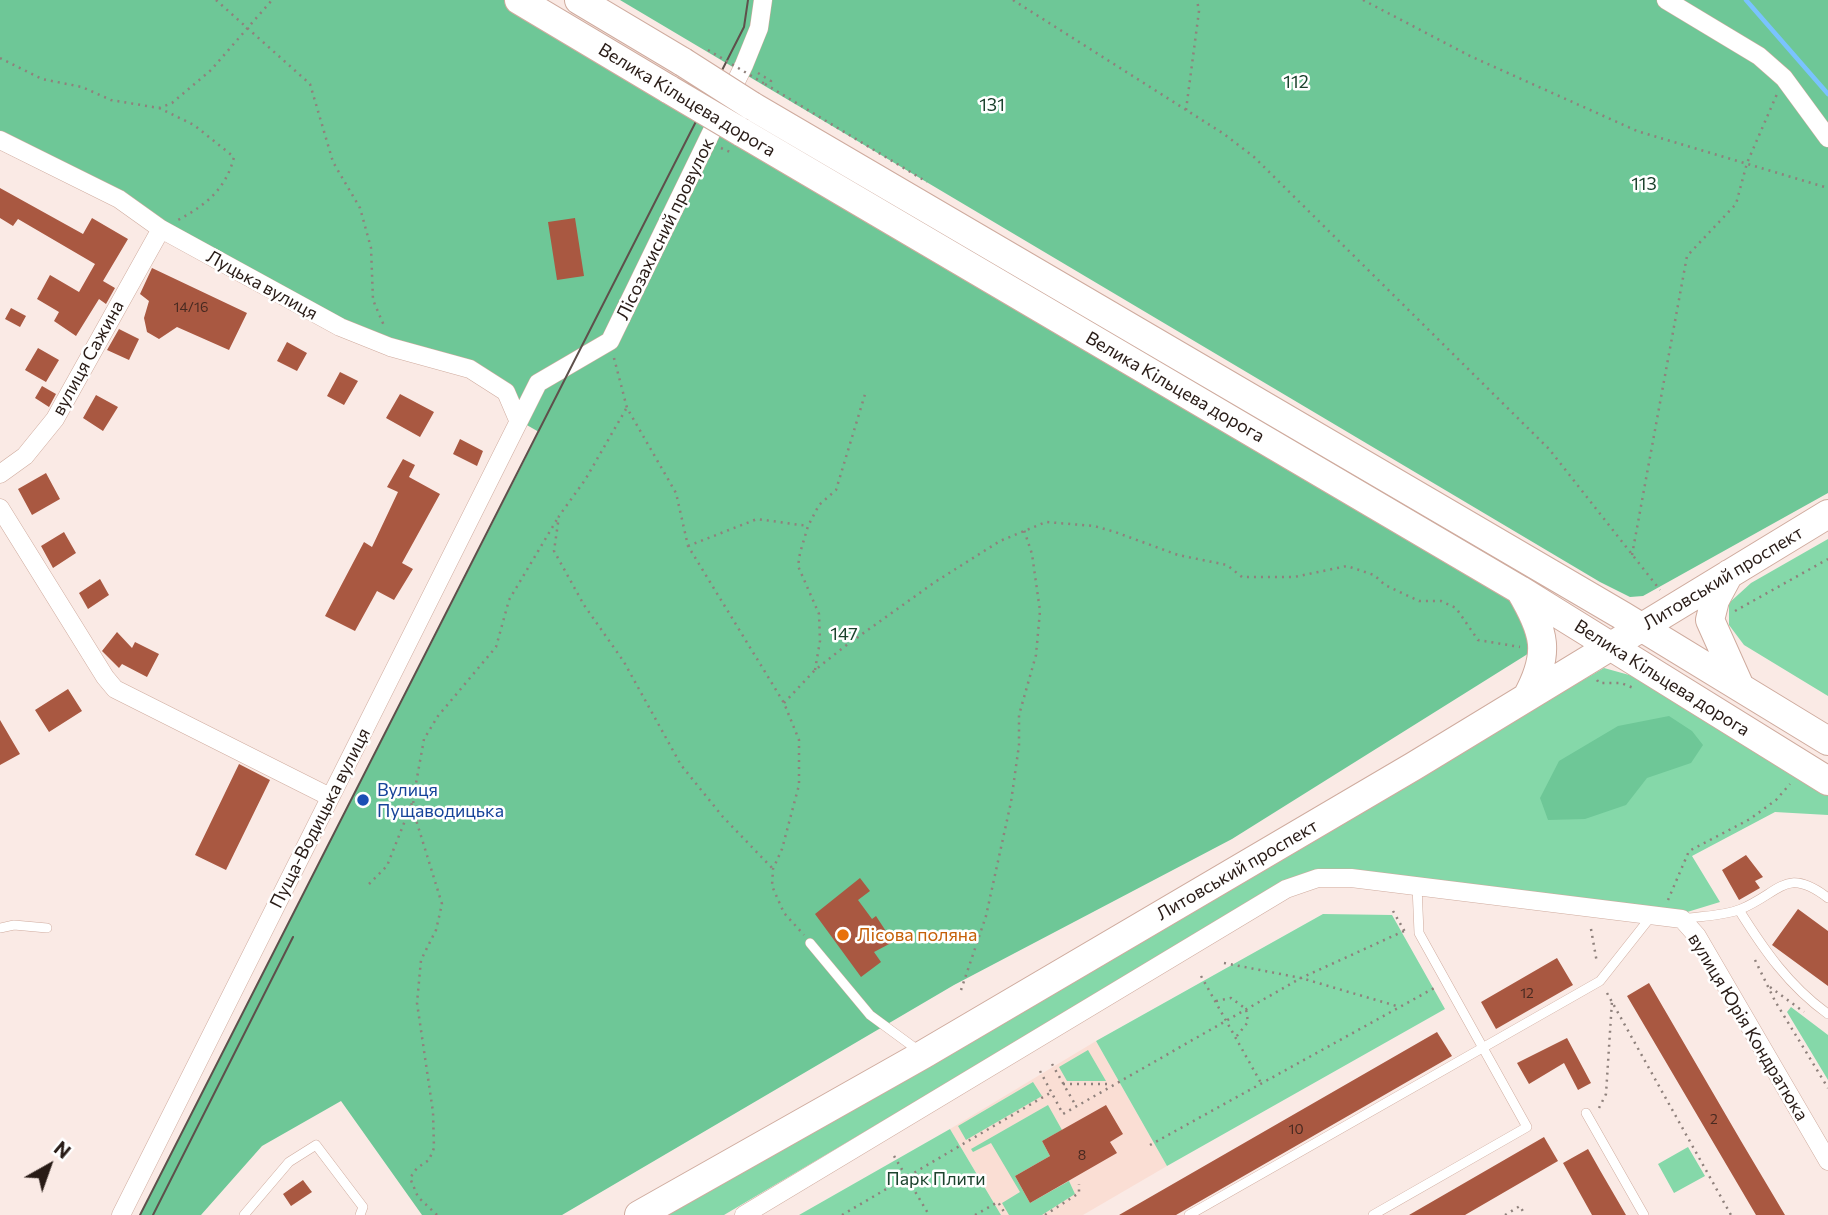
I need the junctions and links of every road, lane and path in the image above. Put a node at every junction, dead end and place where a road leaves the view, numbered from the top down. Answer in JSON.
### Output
{"nodes":[{"id":1,"x":215,"y":0,"type":"edge"},
{"id":2,"x":272,"y":0,"type":"edge"},
{"id":3,"x":519,"y":0,"type":"edge"},
{"id":4,"x":579,"y":0,"type":"edge"},
{"id":5,"x":763,"y":0,"type":"edge"},
{"id":6,"x":1013,"y":0,"type":"edge"},
{"id":7,"x":1197,"y":0,"type":"edge"},
{"id":8,"x":1363,"y":0,"type":"edge"},
{"id":9,"x":1666,"y":0,"type":"edge"},
{"id":10,"x":247,"y":30,"type":"junction"},
{"id":11,"x":694,"y":56,"type":"junction"},
{"id":12,"x":0,"y":58,"type":"edge"},
{"id":13,"x":757,"y":72,"type":"dead end"},
{"id":14,"x":1784,"y":78,"type":"junction"},
{"id":15,"x":759,"y":95,"type":"junction"},
{"id":16,"x":159,"y":108,"type":"junction"},
{"id":17,"x":1186,"y":110,"type":"junction"},
{"id":18,"x":1828,"y":138,"type":"edge"},
{"id":19,"x":1,"y":144,"type":"edge"},
{"id":20,"x":1747,"y":163,"type":"junction"},
{"id":21,"x":1828,"y":188,"type":"edge"},
{"id":22,"x":160,"y":229,"type":"junction"},
{"id":23,"x":610,"y":341,"type":"junction"},
{"id":24,"x":409,"y":352,"type":"junction"},
{"id":25,"x":866,"y":391,"type":"dead end"},
{"id":26,"x":627,"y":408,"type":"junction"},
{"id":27,"x":518,"y":420,"type":"junction"},
{"id":28,"x":0,"y":474,"type":"edge"},
{"id":29,"x":0,"y":508,"type":"edge"},
{"id":30,"x":1828,"y":514,"type":"edge"},
{"id":31,"x":559,"y":516,"type":"junction"},
{"id":32,"x":808,"y":526,"type":"junction"},
{"id":33,"x":1024,"y":530,"type":"junction"},
{"id":34,"x":688,"y":546,"type":"junction"},
{"id":35,"x":1632,"y":555,"type":"junction"},
{"id":36,"x":1828,"y":559,"type":"edge"},
{"id":37,"x":1729,"y":574,"type":"junction"},
{"id":38,"x":1520,"y":590,"type":"junction"},
{"id":39,"x":1660,"y":591,"type":"dead end"},
{"id":40,"x":1732,"y":613,"type":"dead end"},
{"id":41,"x":1641,"y":627,"type":"junction"},
{"id":42,"x":1611,"y":646,"type":"junction"},
{"id":43,"x":1522,"y":648,"type":"dead end"},
{"id":44,"x":815,"y":670,"type":"junction"},
{"id":45,"x":1599,"y":683,"type":"dead end"},
{"id":46,"x":1740,"y":687,"type":"junction"},
{"id":47,"x":1637,"y":690,"type":"dead end"},
{"id":48,"x":1527,"y":697,"type":"junction"},
{"id":49,"x":784,"y":703,"type":"junction"},
{"id":50,"x":1828,"y":741,"type":"edge"},
{"id":51,"x":1828,"y":781,"type":"edge"},
{"id":52,"x":1792,"y":782,"type":"dead end"},
{"id":53,"x":330,"y":797,"type":"junction"},
{"id":54,"x":413,"y":800,"type":"junction"},
{"id":55,"x":773,"y":869,"type":"junction"},
{"id":56,"x":369,"y":884,"type":"dead end"},
{"id":57,"x":1417,"y":886,"type":"junction"},
{"id":58,"x":1828,"y":898,"type":"edge"},
{"id":59,"x":1740,"y":910,"type":"junction"},
{"id":60,"x":1658,"y":914,"type":"junction"},
{"id":61,"x":1682,"y":919,"type":"junction"},
{"id":62,"x":0,"y":928,"type":"edge"},
{"id":63,"x":47,"y":928,"type":"dead end"},
{"id":64,"x":1591,"y":929,"type":"dead end"},
{"id":65,"x":1405,"y":931,"type":"dead end"},
{"id":66,"x":810,"y":943,"type":"joint"},
{"id":67,"x":1755,"y":960,"type":"dead end"},
{"id":68,"x":1224,"y":963,"type":"dead end"},
{"id":69,"x":1202,"y":976,"type":"dead end"},
{"id":70,"x":1301,"y":978,"type":"junction"},
{"id":71,"x":1601,"y":981,"type":"junction"},
{"id":72,"x":1767,"y":985,"type":"junction"},
{"id":73,"x":1436,"y":988,"type":"dead end"},
{"id":74,"x":961,"y":990,"type":"dead end"},
{"id":75,"x":1216,"y":1001,"type":"junction"},
{"id":76,"x":1612,"y":1001,"type":"junction"},
{"id":77,"x":1400,"y":1007,"type":"junction"},
{"id":78,"x":1246,"y":1009,"type":"junction"},
{"id":79,"x":1828,"y":1014,"type":"edge"},
{"id":80,"x":1808,"y":1015,"type":"dead end"},
{"id":81,"x":1226,"y":1020,"type":"junction"},
{"id":82,"x":1236,"y":1037,"type":"junction"},
{"id":83,"x":1483,"y":1047,"type":"junction"},
{"id":84,"x":923,"y":1054,"type":"junction"},
{"id":85,"x":1052,"y":1064,"type":"dead end"},
{"id":86,"x":1040,"y":1071,"type":"dead end"},
{"id":87,"x":1063,"y":1084,"type":"junction"},
{"id":88,"x":1114,"y":1084,"type":"junction"},
{"id":89,"x":1261,"y":1084,"type":"junction"},
{"id":90,"x":1828,"y":1088,"type":"edge"},
{"id":91,"x":1051,"y":1093,"type":"junction"},
{"id":92,"x":1076,"y":1106,"type":"junction"},
{"id":93,"x":1586,"y":1113,"type":"dead end"},
{"id":94,"x":1592,"y":1123,"type":"junction"},
{"id":95,"x":1150,"y":1145,"type":"dead end"},
{"id":96,"x":894,"y":1156,"type":"dead end"},
{"id":97,"x":1828,"y":1161,"type":"edge"},
{"id":98,"x":906,"y":1177,"type":"junction"},
{"id":99,"x":1079,"y":1184,"type":"dead end"},
{"id":100,"x":121,"y":1215,"type":"edge"},
{"id":101,"x":244,"y":1215,"type":"edge"},
{"id":102,"x":360,"y":1215,"type":"edge"},
{"id":103,"x":437,"y":1215,"type":"edge"},
{"id":104,"x":639,"y":1215,"type":"edge"},
{"id":105,"x":744,"y":1215,"type":"edge"},
{"id":106,"x":842,"y":1215,"type":"edge"},
{"id":107,"x":929,"y":1215,"type":"edge"},
{"id":108,"x":975,"y":1215,"type":"edge"},
{"id":109,"x":1006,"y":1215,"type":"edge"},
{"id":110,"x":1045,"y":1215,"type":"edge"},
{"id":111,"x":1189,"y":1215,"type":"edge"},
{"id":112,"x":1373,"y":1215,"type":"edge"},
{"id":113,"x":1505,"y":1215,"type":"edge"},
{"id":114,"x":1525,"y":1215,"type":"edge"},
{"id":115,"x":1643,"y":1215,"type":"edge"},
{"id":116,"x":1731,"y":1215,"type":"edge"}],
"edges":[{"from":1,"to":10,"type":"path"},
{"from":2,"to":10,"type":"path"},
{"from":3,"to":38,"type":"main road","name":"Велика Кільцева дорога","bridge":true},
{"from":4,"to":11,"type":"main road","name":"Велика Кільцева дорога"},
{"from":5,"to":23,"type":"street","name":"Лісозахисний провулок"},
{"from":6,"to":17,"type":"path"},
{"from":7,"to":17,"type":"path"},
{"from":8,"to":20,"type":"path"},
{"from":9,"to":14,"type":"street"},
{"from":10,"to":16,"type":"path"},
{"from":10,"to":24,"type":"path"},
{"from":11,"to":15,"type":"main road","name":"Велика Кільцева дорога","bridge":true},
{"from":11,"to":15,"type":"path","bridge":true},
{"from":12,"to":16,"type":"path"},
{"from":13,"to":15,"type":"path"},
{"from":14,"to":18,"type":"street"},
{"from":14,"to":20,"type":"path"},
{"from":15,"to":41,"type":"main road","name":"Велика Кільцева дорога"},
{"from":16,"to":22,"type":"path"},
{"from":17,"to":35,"type":"path"},
{"from":19,"to":22,"type":"street","name":"Луцька вулиця"},
{"from":20,"to":21,"type":"path"},
{"from":20,"to":35,"type":"path"},
{"from":22,"to":24,"type":"street","name":"Луцька вулиця"},
{"from":22,"to":28,"type":"street","name":"вулиця Сажина"},
{"from":23,"to":26,"type":"path"},
{"from":23,"to":27,"type":"street","name":"Лісозахисний провулок"},
{"from":24,"to":27,"type":"street","name":"Луцька вулиця"},
{"from":25,"to":32,"type":"path"},
{"from":26,"to":31,"type":"path"},
{"from":26,"to":34,"type":"path"},
{"from":27,"to":53,"type":"street","name":"Пуща-Водицька вулиця"},
{"from":29,"to":53,"type":"street"},
{"from":30,"to":37,"type":"main road","name":"Литовський проспект"},
{"from":31,"to":54,"type":"path"},
{"from":31,"to":55,"type":"path"},
{"from":32,"to":34,"type":"path"},
{"from":32,"to":44,"type":"path"},
{"from":33,"to":43,"type":"path"},
{"from":33,"to":44,"type":"path"},
{"from":33,"to":74,"type":"path"},
{"from":34,"to":49,"type":"path"},
{"from":35,"to":39,"type":"path"},
{"from":36,"to":40,"type":"path"},
{"from":37,"to":41,"type":"main road","name":"Литовський проспект"},
{"from":37,"to":46,"type":"main road"},
{"from":38,"to":42,"type":"main road","name":"Велика Кільцева дорога"},
{"from":38,"to":48,"type":"main road"},
{"from":41,"to":42,"type":"main road","name":"Литовський проспект"},
{"from":41,"to":46,"type":"main road","name":"Велика Кільцева дорога"},
{"from":42,"to":48,"type":"main road","name":"Литовський проспект"},
{"from":42,"to":51,"type":"main road","name":"Велика Кільцева дорога"},
{"from":44,"to":49,"type":"path"},
{"from":45,"to":47,"type":"path"},
{"from":46,"to":50,"type":"main road","name":"Велика Кільцева дорога"},
{"from":48,"to":84,"type":"main road","name":"Литовський проспект"},
{"from":49,"to":55,"type":"path"},
{"from":52,"to":60,"type":"path"},
{"from":53,"to":100,"type":"street","name":"Пуща-Водицька вулиця"},
{"from":54,"to":56,"type":"path"},
{"from":54,"to":103,"type":"path"},
{"from":55,"to":66,"type":"path"},
{"from":57,"to":60,"type":"street"},
{"from":57,"to":83,"type":"lane"},
{"from":57,"to":105,"type":"street"},
{"from":58,"to":59,"type":"lane"},
{"from":59,"to":61,"type":"lane"},
{"from":59,"to":79,"type":"lane"},
{"from":60,"to":61,"type":"street","name":"вулиця Юрія Кондратюка"},
{"from":60,"to":71,"type":"lane"},
{"from":61,"to":97,"type":"street","name":"вулиця Юрія Кондратюка"},
{"from":62,"to":63,"type":"lane"},
{"from":64,"to":71,"type":"path"},
{"from":65,"to":70,"type":"path"},
{"from":66,"to":84,"type":"lane"},
{"from":67,"to":72,"type":"path"},
{"from":68,"to":70,"type":"path"},
{"from":69,"to":75,"type":"path"},
{"from":70,"to":77,"type":"path"},
{"from":70,"to":78,"type":"path"},
{"from":71,"to":76,"type":"path"},
{"from":71,"to":83,"type":"lane"},
{"from":72,"to":80,"type":"path"},
{"from":72,"to":90,"type":"path"},
{"from":73,"to":77,"type":"path"},
{"from":75,"to":78,"type":"path"},
{"from":75,"to":81,"type":"path"},
{"from":76,"to":94,"type":"path"},
{"from":76,"to":116,"type":"path"},
{"from":77,"to":89,"type":"path"},
{"from":78,"to":81,"type":"path"},
{"from":78,"to":82,"type":"path"},
{"from":81,"to":82,"type":"path"},
{"from":81,"to":88,"type":"path"},
{"from":82,"to":89,"type":"path"},
{"from":83,"to":111,"type":"lane"},
{"from":83,"to":112,"type":"lane"},
{"from":84,"to":104,"type":"main road","name":"Литовський проспект"},
{"from":85,"to":87,"type":"path"},
{"from":86,"to":91,"type":"path"},
{"from":87,"to":88,"type":"path"},
{"from":87,"to":92,"type":"path"},
{"from":88,"to":92,"type":"path"},
{"from":89,"to":95,"type":"path"},
{"from":91,"to":92,"type":"path"},
{"from":91,"to":98,"type":"path"},
{"from":93,"to":94,"type":"lane"},
{"from":94,"to":115,"type":"lane"},
{"from":96,"to":98,"type":"path"},
{"from":98,"to":106,"type":"path"},
{"from":98,"to":107,"type":"path"},
{"from":99,"to":110,"type":"path"},
{"from":101,"to":102,"type":"lane"},
{"from":108,"to":109,"type":"path"},
{"from":113,"to":114,"type":"path"}]}
